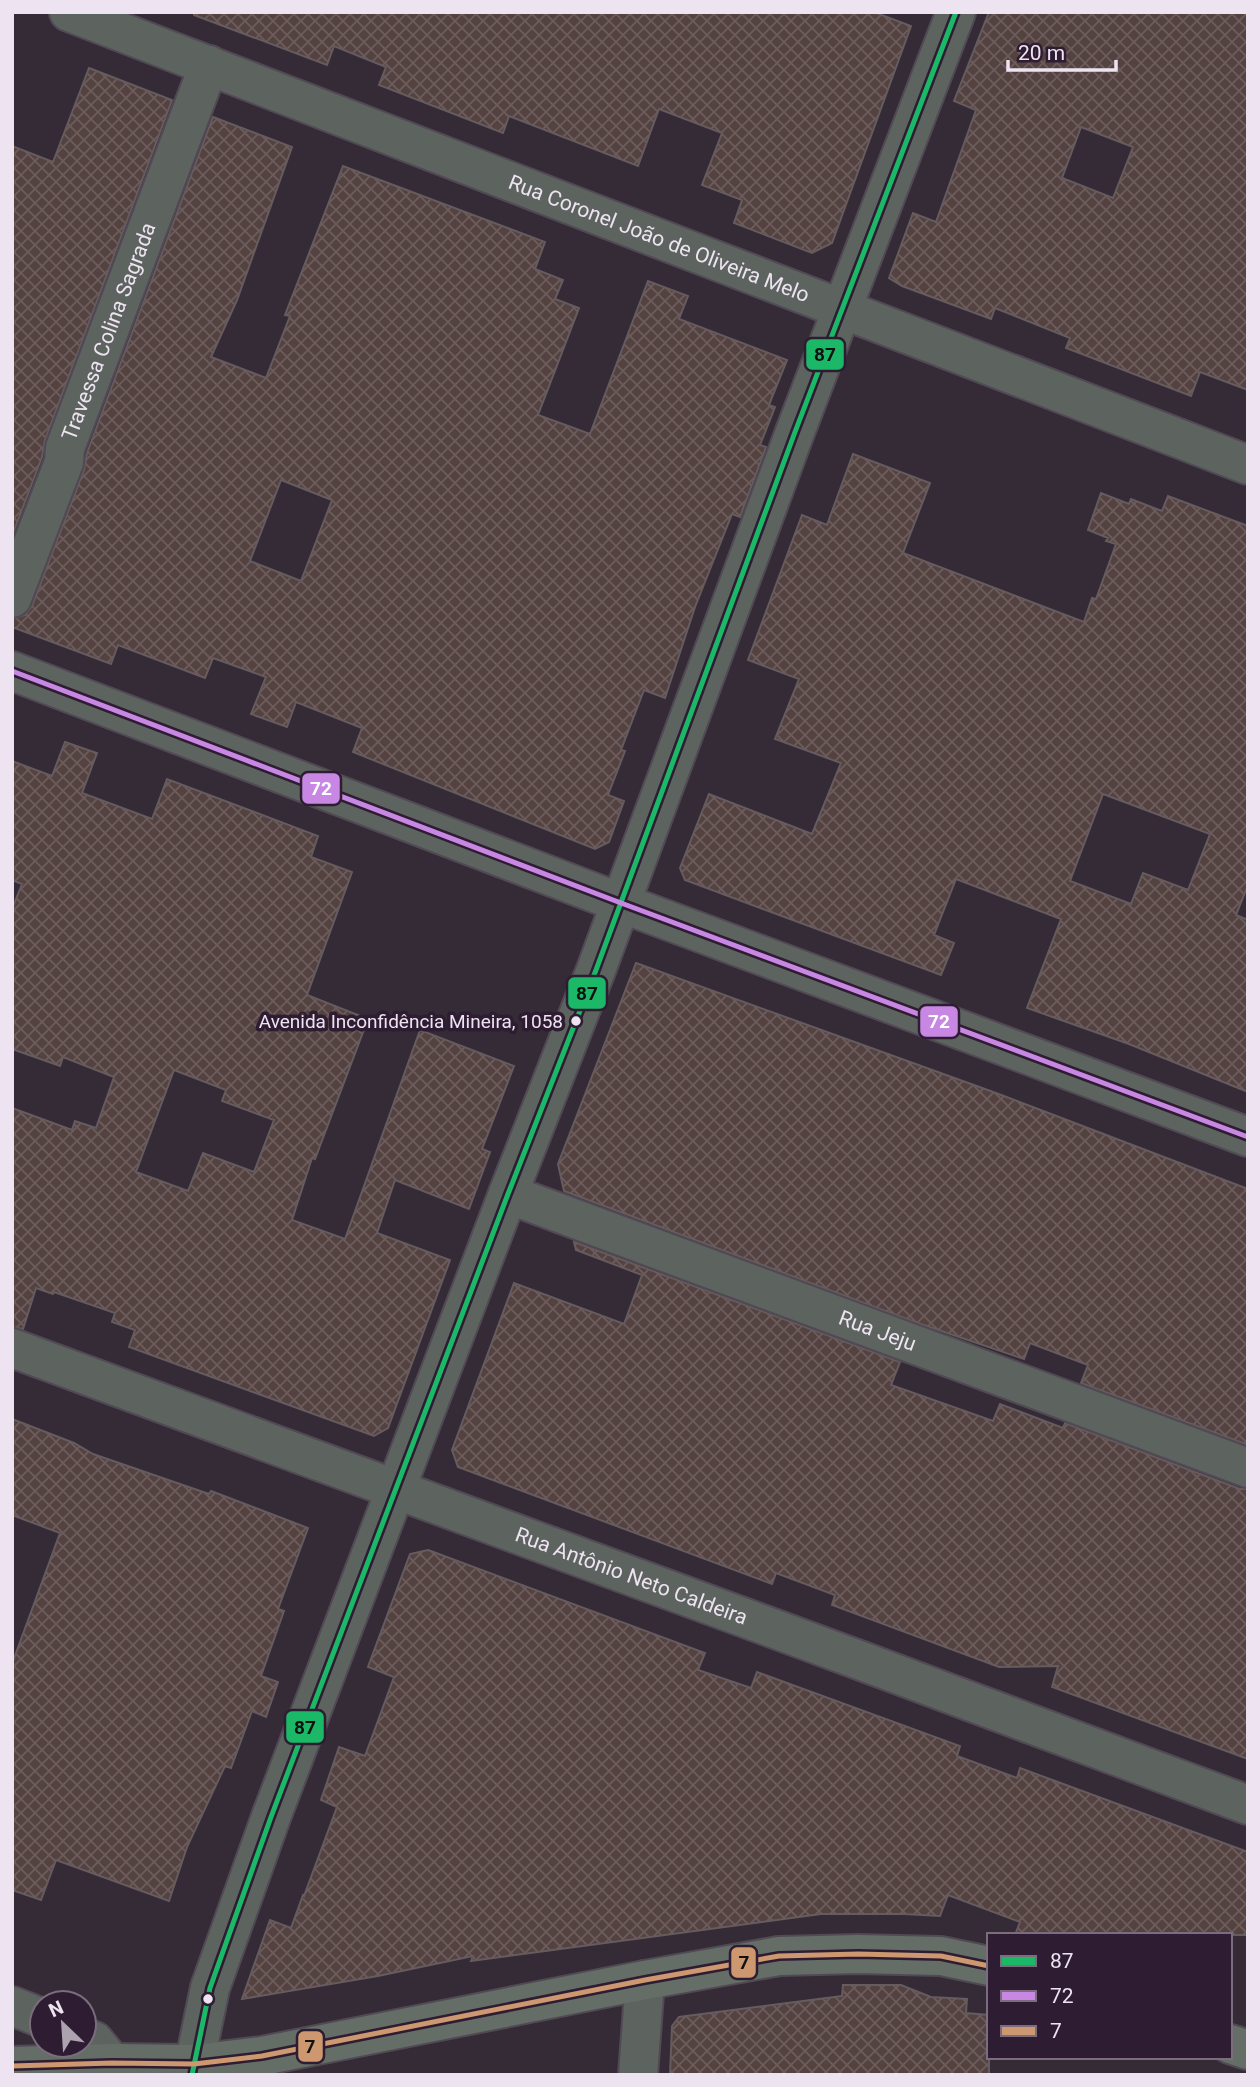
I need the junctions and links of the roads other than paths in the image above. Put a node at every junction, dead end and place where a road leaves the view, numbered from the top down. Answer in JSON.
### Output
{"nodes":[{"id":1,"x":69,"y":12,"type":"edge"},
{"id":2,"x":956,"y":12,"type":"edge"},
{"id":3,"x":209,"y":65,"type":"junction"},
{"id":4,"x":843,"y":309,"type":"junction"},
{"id":5,"x":1248,"y":465,"type":"edge"},
{"id":6,"x":12,"y":598,"type":"edge"},
{"id":7,"x":12,"y":671,"type":"edge"},
{"id":8,"x":621,"y":903,"type":"junction"},
{"id":9,"x":1248,"y":1137,"type":"edge"},
{"id":10,"x":508,"y":1194,"type":"junction"},
{"id":11,"x":12,"y":1348,"type":"edge"},
{"id":12,"x":1248,"y":1468,"type":"edge"},
{"id":13,"x":397,"y":1491,"type":"junction"},
{"id":14,"x":1248,"y":1805,"type":"edge"},
{"id":15,"x":987,"y":1966,"type":"edge"},
{"id":16,"x":645,"y":1980,"type":"junction"},
{"id":17,"x":98,"y":2046,"type":"edge"},
{"id":18,"x":112,"y":2063,"type":"junction"},
{"id":19,"x":31,"y":2069,"type":"edge"},
{"id":20,"x":193,"y":2069,"type":"edge"},
{"id":21,"x":638,"y":2075,"type":"edge"}],
"edges":[{"from":1,"to":3,"type":"street","name":"Rua Coronel João de Oliveira Melo"},
{"from":2,"to":4,"type":"street"},
{"from":3,"to":4,"type":"street","name":"Rua Coronel João de Oliveira Melo"},
{"from":3,"to":6,"type":"street","name":"Travessa Colina Sagrada"},
{"from":4,"to":5,"type":"street","name":"Rua Coronel João de Oliveira Melo"},
{"from":4,"to":8,"type":"street"},
{"from":7,"to":8,"type":"street"},
{"from":8,"to":9,"type":"street"},
{"from":8,"to":10,"type":"street"},
{"from":10,"to":12,"type":"street","name":"Rua Jeju"},
{"from":10,"to":13,"type":"street"},
{"from":11,"to":13,"type":"street","name":"Rua Antônio Neto Caldeira"},
{"from":13,"to":14,"type":"street","name":"Rua Antônio Neto Caldeira"},
{"from":13,"to":20,"type":"street"},
{"from":15,"to":16,"type":"main road"},
{"from":16,"to":20,"type":"main road"},
{"from":16,"to":21,"type":"street"},
{"from":17,"to":18,"type":"street"},
{"from":18,"to":19,"type":"main road"},
{"from":18,"to":20,"type":"main road"}]}
